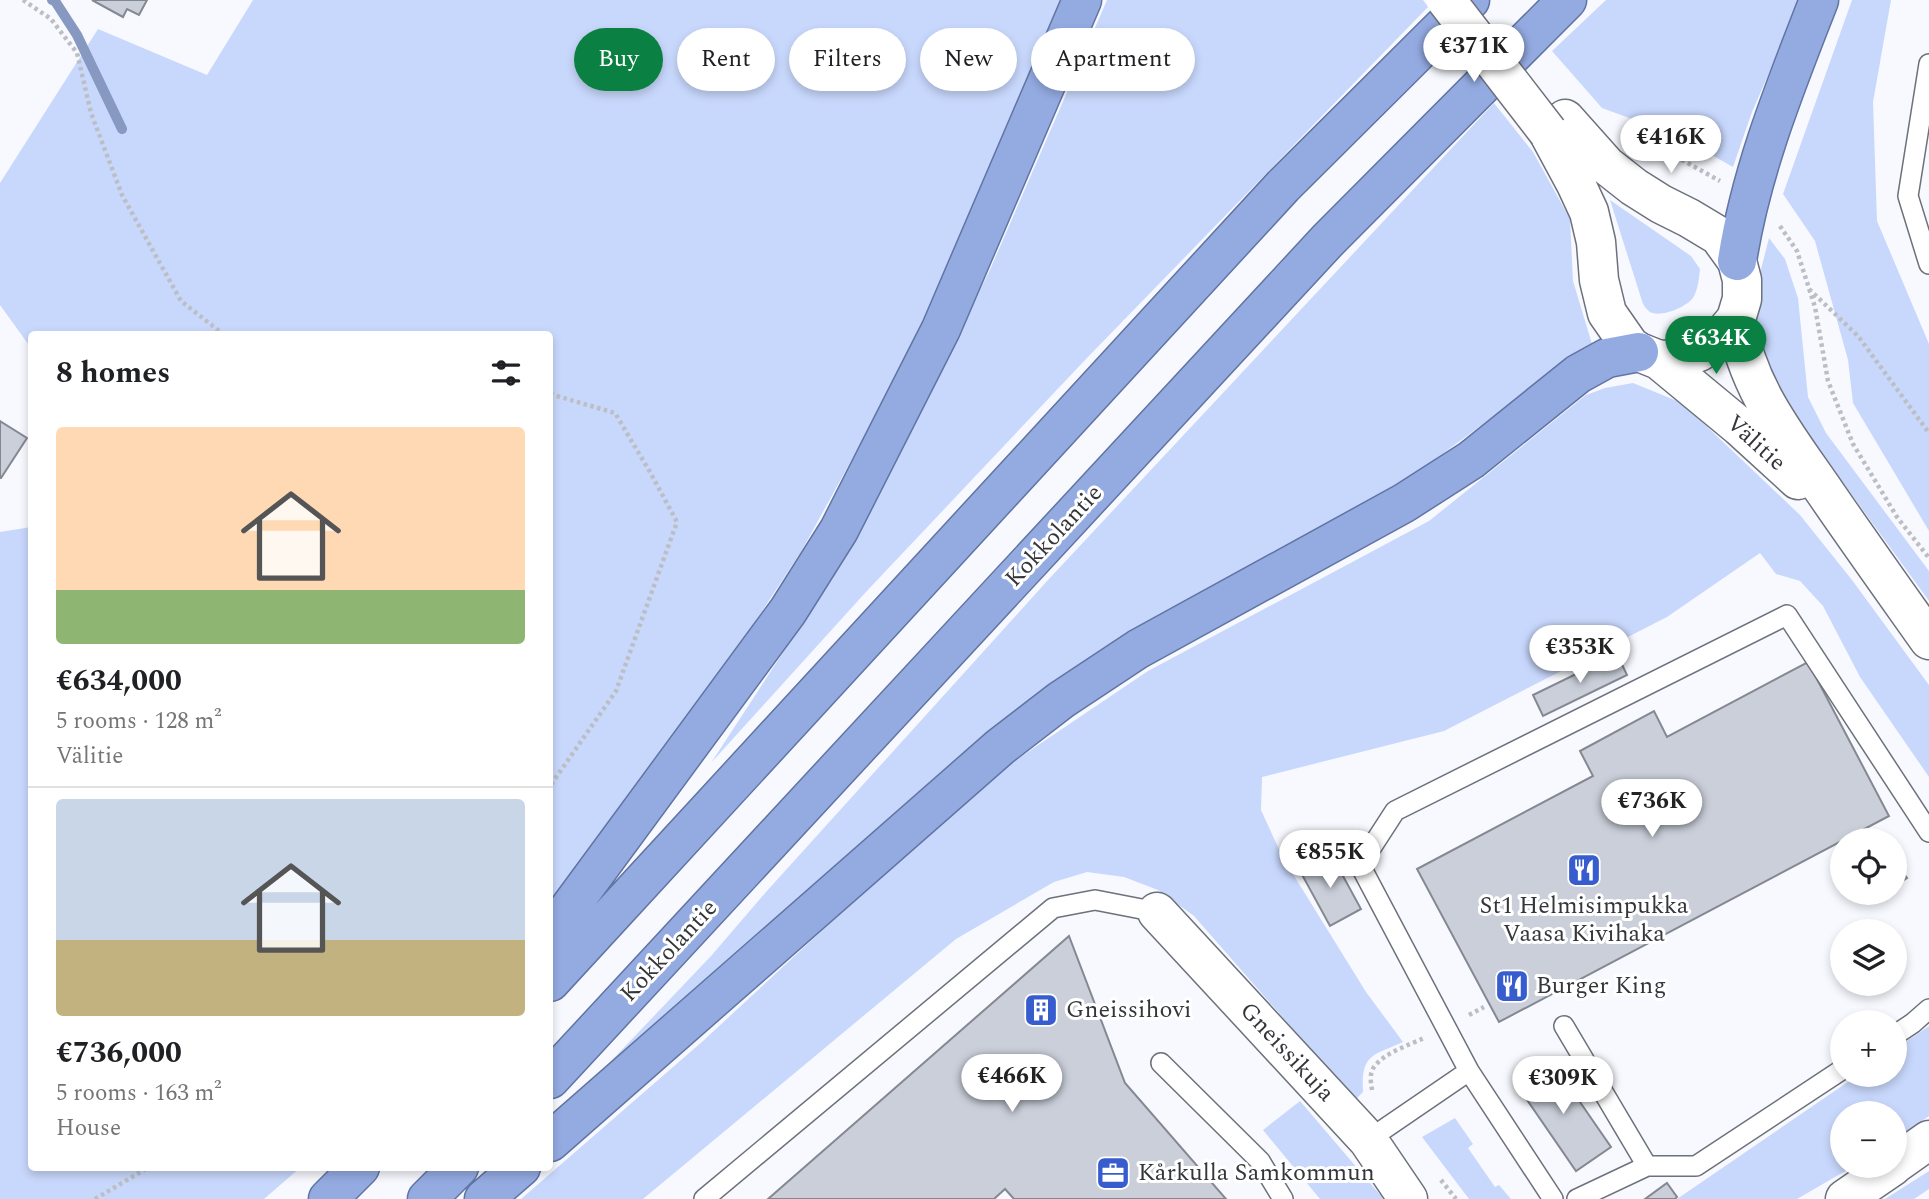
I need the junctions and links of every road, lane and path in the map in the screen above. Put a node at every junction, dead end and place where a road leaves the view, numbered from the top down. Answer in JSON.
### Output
{"nodes":[{"id":1,"x":23,"y":0,"type":"edge"},
{"id":2,"x":1082,"y":0,"type":"edge"},
{"id":3,"x":1446,"y":0,"type":"edge"},
{"id":4,"x":1470,"y":0,"type":"edge"},
{"id":5,"x":1476,"y":0,"type":"edge"},
{"id":6,"x":1567,"y":0,"type":"edge"},
{"id":7,"x":1819,"y":0,"type":"edge"},
{"id":8,"x":1929,"y":64,"type":"edge"},
{"id":9,"x":1556,"y":125,"type":"junction"},
{"id":10,"x":1623,"y":134,"type":"dead end"},
{"id":11,"x":1748,"y":203,"type":"junction"},
{"id":12,"x":1737,"y":261,"type":"junction"},
{"id":13,"x":1929,"y":264,"type":"edge"},
{"id":14,"x":1809,"y":288,"type":"junction"},
{"id":15,"x":1736,"y":319,"type":"junction"},
{"id":16,"x":219,"y":331,"type":"edge"},
{"id":17,"x":1649,"y":356,"type":"junction"},
{"id":18,"x":553,"y":395,"type":"edge"},
{"id":19,"x":1929,"y":433,"type":"edge"},
{"id":20,"x":1850,"y":528,"type":"junction"},
{"id":21,"x":1929,"y":558,"type":"edge"},
{"id":22,"x":1929,"y":640,"type":"edge"},
{"id":23,"x":553,"y":782,"type":"edge"},
{"id":24,"x":1929,"y":832,"type":"edge"},
{"id":25,"x":1157,"y":912,"type":"joint"},
{"id":26,"x":553,"y":969,"type":"edge"},
{"id":27,"x":553,"y":978,"type":"edge"},
{"id":28,"x":1929,"y":1009,"type":"edge"},
{"id":29,"x":1564,"y":1026,"type":"dead end"},
{"id":30,"x":1907,"y":1027,"type":"edge"},
{"id":31,"x":1161,"y":1063,"type":"dead end"},
{"id":32,"x":1469,"y":1071,"type":"junction"},
{"id":33,"x":553,"y":1076,"type":"edge"},
{"id":34,"x":1830,"y":1078,"type":"edge"},
{"id":35,"x":553,"y":1139,"type":"edge"},
{"id":36,"x":1368,"y":1140,"type":"junction"},
{"id":37,"x":1929,"y":1140,"type":"edge"},
{"id":38,"x":1907,"y":1156,"type":"edge"},
{"id":39,"x":1647,"y":1166,"type":"junction"},
{"id":40,"x":142,"y":1171,"type":"edge"},
{"id":41,"x":356,"y":1171,"type":"edge"},
{"id":42,"x":455,"y":1171,"type":"edge"},
{"id":43,"x":516,"y":1171,"type":"edge"},
{"id":44,"x":1875,"y":1178,"type":"edge"},
{"id":45,"x":95,"y":1199,"type":"edge"},
{"id":46,"x":328,"y":1199,"type":"edge"},
{"id":47,"x":427,"y":1199,"type":"edge"},
{"id":48,"x":484,"y":1199,"type":"edge"},
{"id":49,"x":704,"y":1199,"type":"edge"},
{"id":50,"x":1283,"y":1199,"type":"edge"},
{"id":51,"x":1408,"y":1199,"type":"edge"},
{"id":52,"x":1553,"y":1199,"type":"edge"},
{"id":53,"x":1577,"y":1199,"type":"edge"},
{"id":54,"x":1844,"y":1199,"type":"edge"}],
"edges":[{"from":1,"to":16,"type":"path"},
{"from":2,"to":26,"type":"highway"},
{"from":3,"to":9,"type":"main road","bridge":true},
{"from":4,"to":27,"type":"highway"},
{"from":5,"to":9,"type":"main road"},
{"from":6,"to":33,"type":"highway","name":"Kokkolantie"},
{"from":7,"to":11,"type":"highway"},
{"from":8,"to":13,"type":"lane"},
{"from":9,"to":12,"type":"main road"},
{"from":9,"to":17,"type":"main road","name":"Välitie"},
{"from":10,"to":11,"type":"path"},
{"from":11,"to":12,"type":"highway"},
{"from":11,"to":14,"type":"path"},
{"from":12,"to":15,"type":"main road"},
{"from":14,"to":19,"type":"path"},
{"from":14,"to":21,"type":"path"},
{"from":15,"to":17,"type":"main road"},
{"from":15,"to":20,"type":"main road","name":"Välitie"},
{"from":17,"to":20,"type":"main road","name":"Välitie"},
{"from":17,"to":35,"type":"highway"},
{"from":18,"to":23,"type":"path"},
{"from":20,"to":22,"type":"main road","name":"Välitie"},
{"from":24,"to":32,"type":"lane"},
{"from":25,"to":36,"type":"main road","name":"Gneissikuja"},
{"from":25,"to":49,"type":"lane"},
{"from":28,"to":30,"type":"lane"},
{"from":29,"to":39,"type":"lane"},
{"from":31,"to":50,"type":"lane"},
{"from":32,"to":36,"type":"lane"},
{"from":32,"to":52,"type":"lane"},
{"from":34,"to":39,"type":"lane"},
{"from":36,"to":51,"type":"main road","name":"Gneissikuja"},
{"from":37,"to":38,"type":"main road"},
{"from":39,"to":53,"type":"lane"},
{"from":40,"to":45,"type":"path"},
{"from":41,"to":46,"type":"highway"},
{"from":42,"to":47,"type":"highway"},
{"from":43,"to":48,"type":"highway"},
{"from":44,"to":54,"type":"main road"}]}
